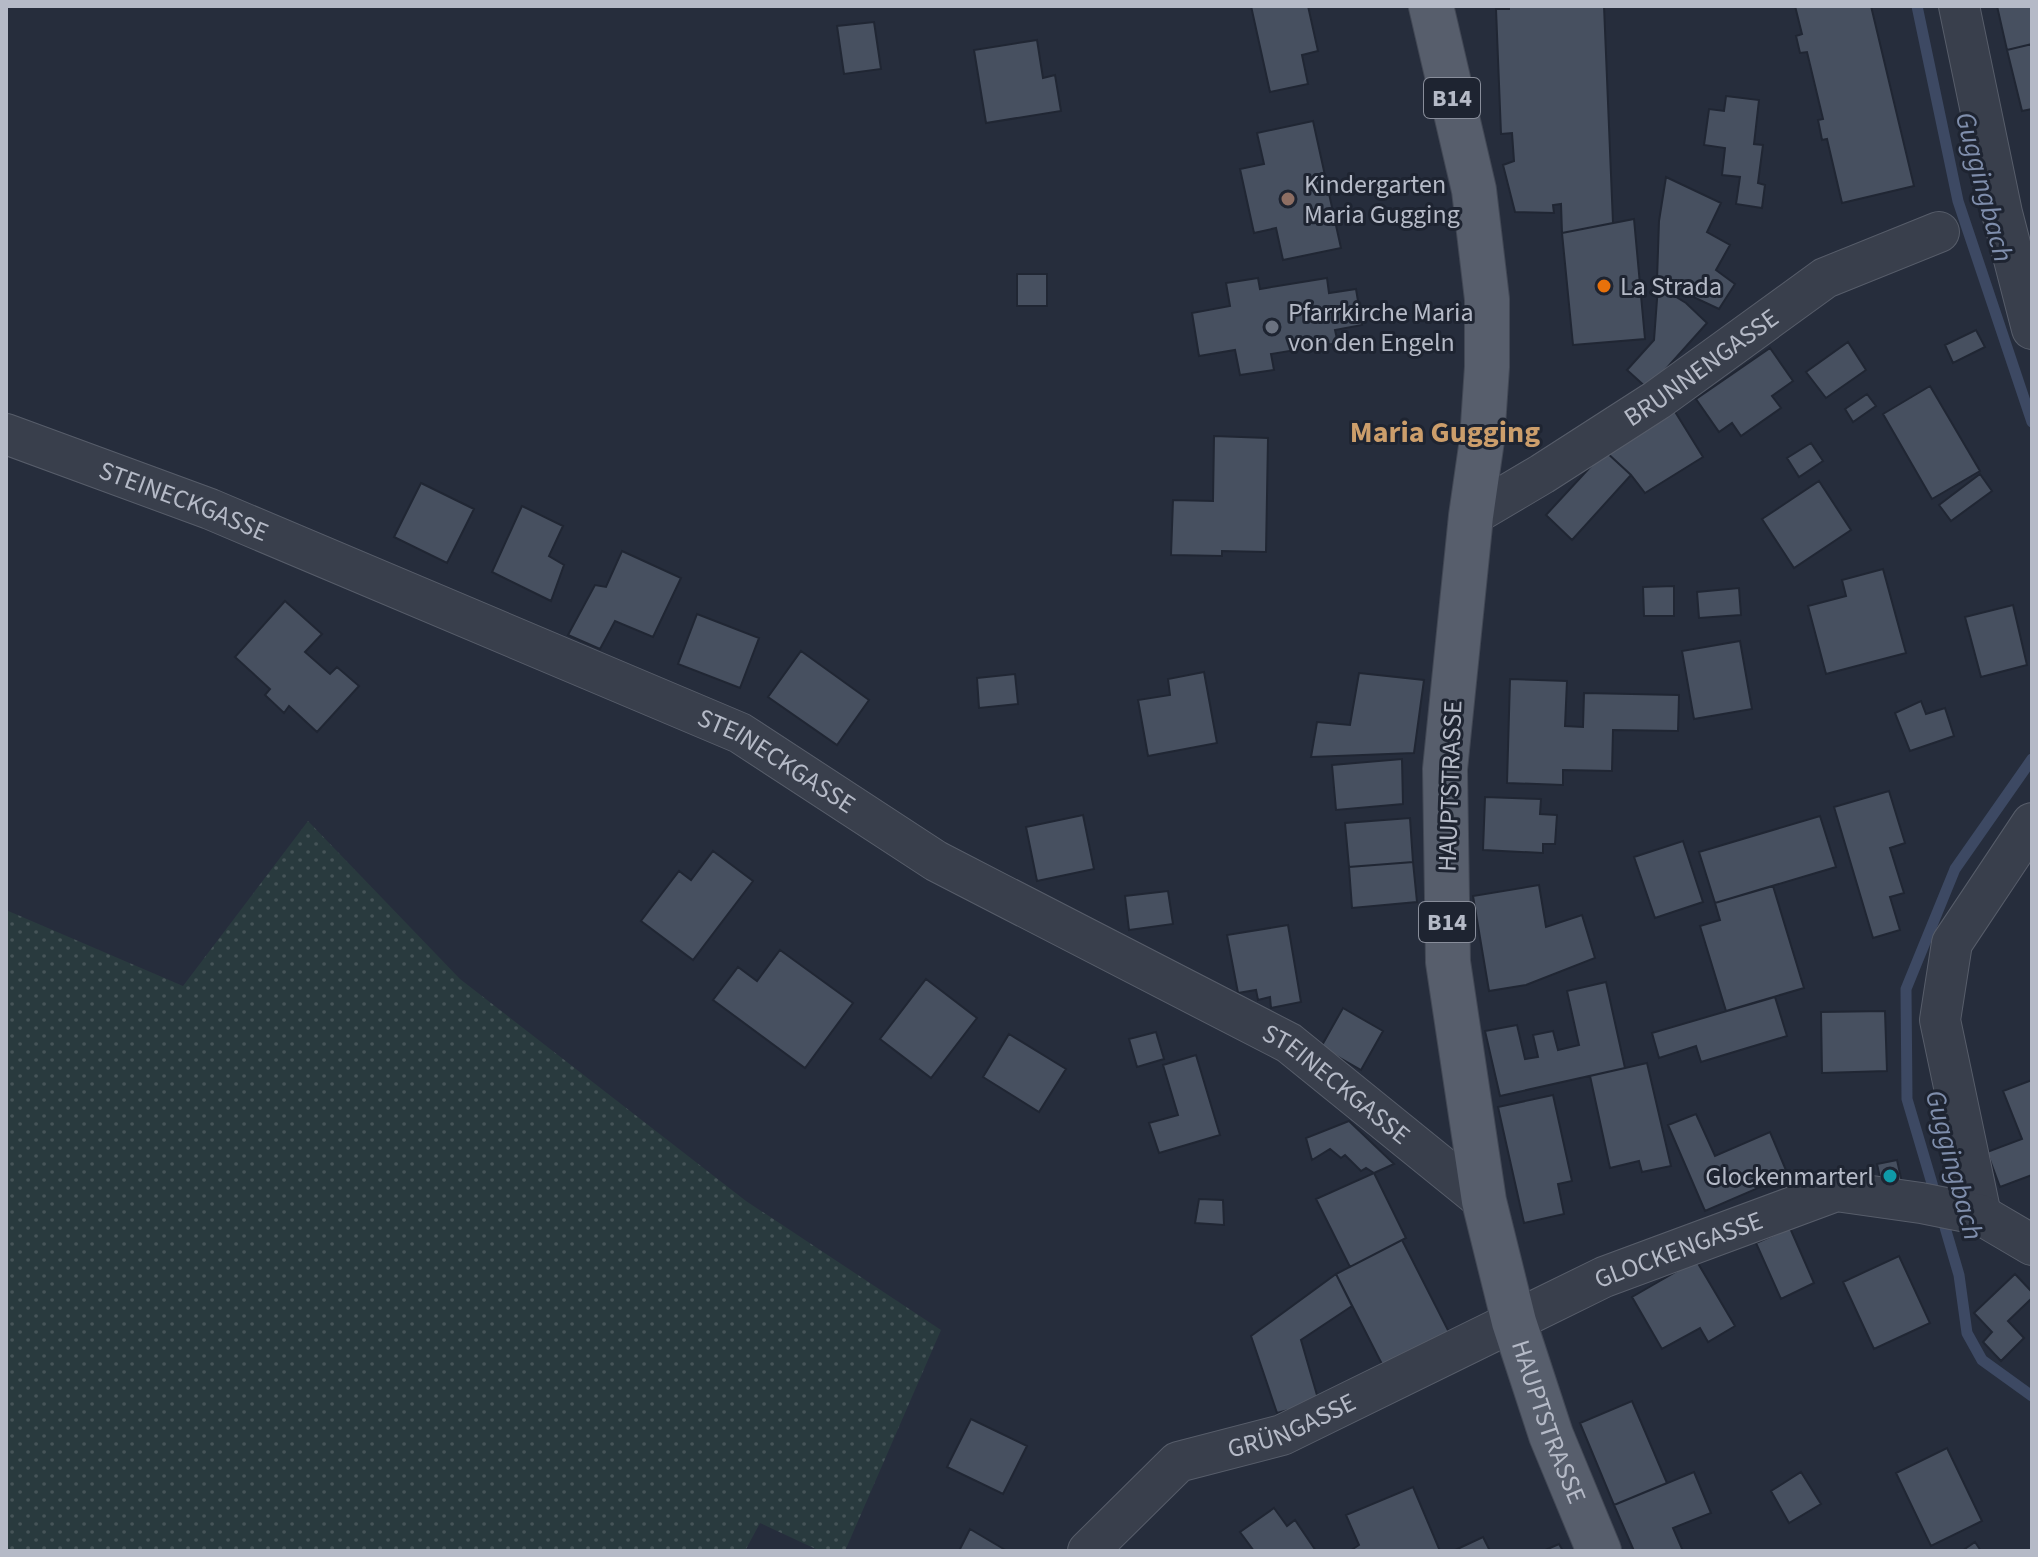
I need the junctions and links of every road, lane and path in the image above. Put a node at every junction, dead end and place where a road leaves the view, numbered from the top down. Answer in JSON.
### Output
{"nodes":[{"id":1,"x":1431,"y":6,"type":"edge"},
{"id":2,"x":1959,"y":6,"type":"edge"},
{"id":3,"x":1939,"y":232,"type":"dead end"},
{"id":4,"x":2032,"y":329,"type":"edge"},
{"id":5,"x":6,"y":434,"type":"edge"},
{"id":6,"x":1471,"y":516,"type":"junction"},
{"id":7,"x":2032,"y":823,"type":"edge"},
{"id":8,"x":1484,"y":1201,"type":"junction"},
{"id":9,"x":1971,"y":1214,"type":"junction"},
{"id":10,"x":2032,"y":1245,"type":"edge"},
{"id":11,"x":1514,"y":1322,"type":"junction"},
{"id":12,"x":1088,"y":1551,"type":"edge"},
{"id":13,"x":1599,"y":1551,"type":"edge"}],
"edges":[{"from":1,"to":6,"type":"main road","name":"HAUPTSTRASSE","number":"B14"},
{"from":2,"to":4,"type":"street"},
{"from":3,"to":6,"type":"street","name":"BRUNNENGASSE"},
{"from":5,"to":8,"type":"street","name":"STEINECKGASSE"},
{"from":6,"to":8,"type":"main road","name":"HAUPTSTRASSE","number":"B14"},
{"from":7,"to":9,"type":"street"},
{"from":8,"to":11,"type":"main road","name":"HAUPTSTRASSE","number":"B14"},
{"from":9,"to":10,"type":"street","name":"GLOCKENGASSE"},
{"from":9,"to":11,"type":"street","name":"GLOCKENGASSE"},
{"from":11,"to":12,"type":"street","name":"GRÜNGASSE"},
{"from":11,"to":13,"type":"main road","name":"HAUPTSTRASSE","number":"B14"}]}
